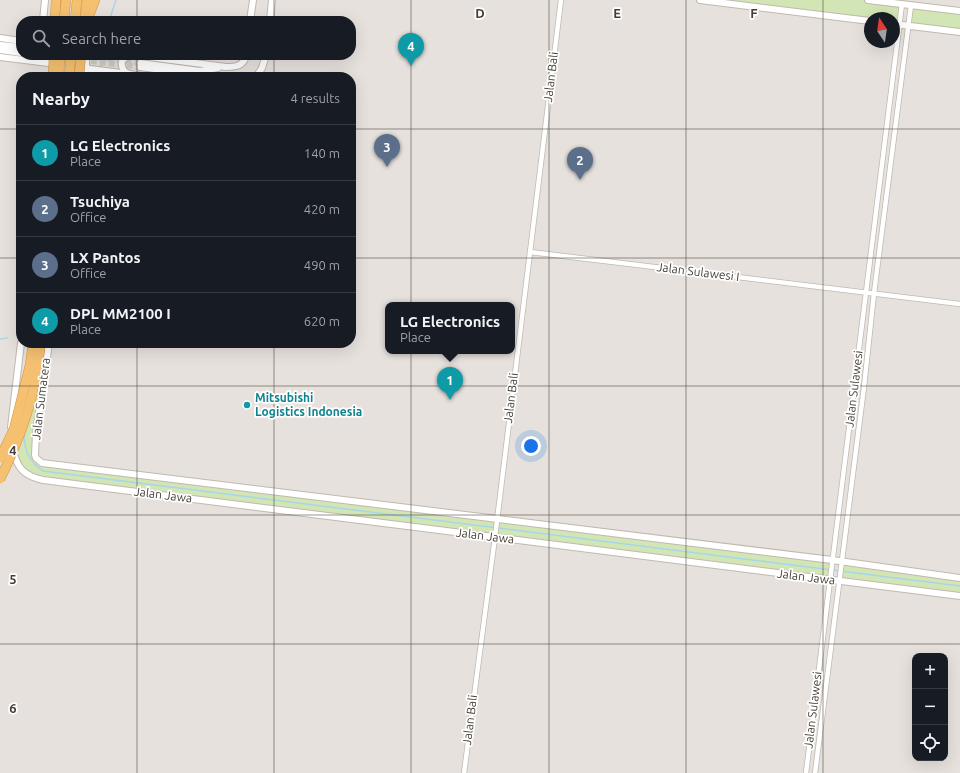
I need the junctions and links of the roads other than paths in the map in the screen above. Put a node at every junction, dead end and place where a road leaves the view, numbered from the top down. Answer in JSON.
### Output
{"nodes":[{"id":1,"x":45,"y":0,"type":"edge"},
{"id":2,"x":56,"y":0,"type":"edge"},
{"id":3,"x":66,"y":0,"type":"edge"},
{"id":4,"x":77,"y":0,"type":"edge"},
{"id":5,"x":86,"y":0,"type":"edge"},
{"id":6,"x":90,"y":0,"type":"edge"},
{"id":7,"x":95,"y":0,"type":"edge"},
{"id":8,"x":252,"y":0,"type":"edge"},
{"id":9,"x":272,"y":0,"type":"edge"},
{"id":10,"x":561,"y":0,"type":"edge"},
{"id":11,"x":700,"y":0,"type":"edge"},
{"id":12,"x":868,"y":0,"type":"edge"},
{"id":13,"x":902,"y":4,"type":"junction"},
{"id":14,"x":911,"y":5,"type":"junction"},
{"id":15,"x":960,"y":11,"type":"edge"},
{"id":16,"x":900,"y":12,"type":"edge"},
{"id":17,"x":43,"y":16,"type":"edge"},
{"id":18,"x":55,"y":16,"type":"edge"},
{"id":19,"x":58,"y":16,"type":"edge"},
{"id":20,"x":64,"y":16,"type":"edge"},
{"id":21,"x":75,"y":16,"type":"edge"},
{"id":22,"x":86,"y":16,"type":"edge"},
{"id":23,"x":87,"y":16,"type":"edge"},
{"id":24,"x":87,"y":16,"type":"edge"},
{"id":25,"x":250,"y":16,"type":"edge"},
{"id":26,"x":270,"y":16,"type":"edge"},
{"id":27,"x":864,"y":20,"type":"edge"},
{"id":28,"x":900,"y":25,"type":"edge"},
{"id":29,"x":908,"y":26,"type":"junction"},
{"id":30,"x":960,"y":32,"type":"edge"},
{"id":31,"x":0,"y":38,"type":"edge"},
{"id":32,"x":16,"y":40,"type":"edge"},
{"id":33,"x":0,"y":45,"type":"edge"},
{"id":34,"x":16,"y":47,"type":"edge"},
{"id":35,"x":894,"y":48,"type":"edge"},
{"id":36,"x":0,"y":50,"type":"edge"},
{"id":37,"x":16,"y":52,"type":"edge"},
{"id":38,"x":0,"y":57,"type":"edge"},
{"id":39,"x":16,"y":59,"type":"edge"},
{"id":40,"x":24,"y":60,"type":"edge"},
{"id":41,"x":53,"y":60,"type":"edge"},
{"id":42,"x":55,"y":60,"type":"edge"},
{"id":43,"x":58,"y":60,"type":"edge"},
{"id":44,"x":59,"y":60,"type":"edge"},
{"id":45,"x":71,"y":60,"type":"edge"},
{"id":46,"x":80,"y":60,"type":"edge"},
{"id":47,"x":86,"y":60,"type":"edge"},
{"id":48,"x":122,"y":60,"type":"edge"},
{"id":49,"x":172,"y":60,"type":"edge"},
{"id":50,"x":244,"y":60,"type":"edge"},
{"id":51,"x":264,"y":60,"type":"edge"},
{"id":52,"x":57,"y":64,"type":"junction"},
{"id":53,"x":226,"y":67,"type":"junction"},
{"id":54,"x":86,"y":68,"type":"junction"},
{"id":55,"x":54,"y":72,"type":"edge"},
{"id":56,"x":55,"y":72,"type":"edge"},
{"id":57,"x":59,"y":72,"type":"edge"},
{"id":58,"x":69,"y":72,"type":"edge"},
{"id":59,"x":79,"y":72,"type":"edge"},
{"id":60,"x":85,"y":72,"type":"edge"},
{"id":61,"x":111,"y":72,"type":"edge"},
{"id":62,"x":126,"y":72,"type":"edge"},
{"id":63,"x":181,"y":72,"type":"edge"},
{"id":64,"x":259,"y":72,"type":"edge"},
{"id":65,"x":530,"y":252,"type":"junction"},
{"id":66,"x":866,"y":292,"type":"junction"},
{"id":67,"x":874,"y":293,"type":"junction"},
{"id":68,"x":960,"y":304,"type":"edge"},
{"id":69,"x":20,"y":348,"type":"edge"},
{"id":70,"x":32,"y":348,"type":"edge"},
{"id":71,"x":40,"y":348,"type":"edge"},
{"id":72,"x":43,"y":348,"type":"edge"},
{"id":73,"x":48,"y":348,"type":"edge"},
{"id":74,"x":37,"y":372,"type":"junction"},
{"id":75,"x":35,"y":455,"type":"joint"},
{"id":76,"x":0,"y":458,"type":"edge"},
{"id":77,"x":16,"y":462,"type":"joint"},
{"id":78,"x":0,"y":479,"type":"edge"},
{"id":79,"x":496,"y":521,"type":"junction"},
{"id":80,"x":495,"y":535,"type":"junction"},
{"id":81,"x":832,"y":562,"type":"junction"},
{"id":82,"x":841,"y":564,"type":"junction"},
{"id":83,"x":830,"y":578,"type":"junction"},
{"id":84,"x":960,"y":578,"type":"edge"},
{"id":85,"x":839,"y":579,"type":"junction"},
{"id":86,"x":960,"y":596,"type":"edge"},
{"id":87,"x":464,"y":773,"type":"edge"},
{"id":88,"x":806,"y":773,"type":"edge"},
{"id":89,"x":815,"y":773,"type":"edge"}],
"edges":[{"from":1,"to":17,"type":"street"},
{"from":2,"to":18,"type":"highway"},
{"from":3,"to":19,"type":"street"},
{"from":3,"to":20,"type":"highway","bridge":true},
{"from":4,"to":21,"type":"highway"},
{"from":5,"to":22,"type":"highway"},
{"from":6,"to":23,"type":"highway"},
{"from":7,"to":24,"type":"highway"},
{"from":8,"to":25,"type":"street"},
{"from":9,"to":26,"type":"street"},
{"from":10,"to":65,"type":"street","name":"Jalan Bali"},
{"from":11,"to":27,"type":"street"},
{"from":12,"to":13,"type":"street"},
{"from":13,"to":14,"type":"street"},
{"from":13,"to":16,"type":"street","name":"Jalan Sulawesi"},
{"from":14,"to":15,"type":"street"},
{"from":14,"to":29,"type":"street","name":"Jalan Sulawesi"},
{"from":28,"to":29,"type":"street"},
{"from":29,"to":30,"type":"street"},
{"from":29,"to":67,"type":"street","name":"Jalan Sulawesi"},
{"from":31,"to":32,"type":"street"},
{"from":33,"to":34,"type":"street"},
{"from":35,"to":66,"type":"street","name":"Jalan Sulawesi"},
{"from":36,"to":37,"type":"street"},
{"from":38,"to":39,"type":"street"},
{"from":40,"to":52,"type":"street"},
{"from":41,"to":55,"type":"highway","bridge":true},
{"from":42,"to":52,"type":"street"},
{"from":43,"to":52,"type":"street"},
{"from":44,"to":57,"type":"highway","bridge":true},
{"from":45,"to":58,"type":"highway","bridge":true},
{"from":46,"to":59,"type":"highway","bridge":true},
{"from":47,"to":54,"type":"street"},
{"from":48,"to":62,"type":"street"},
{"from":49,"to":53,"type":"street"},
{"from":50,"to":53,"type":"street"},
{"from":51,"to":64,"type":"street"},
{"from":52,"to":56,"type":"street"},
{"from":53,"to":63,"type":"street"},
{"from":54,"to":60,"type":"street"},
{"from":54,"to":61,"type":"street"},
{"from":65,"to":66,"type":"street","name":"Jalan Sulawesi I"},
{"from":65,"to":79,"type":"street","name":"Jalan Bali"},
{"from":66,"to":67,"type":"street","name":"Jalan Sulawesi I"},
{"from":66,"to":81,"type":"street","name":"Jalan Sulawesi"},
{"from":67,"to":68,"type":"street","name":"Jalan Sulawesi I"},
{"from":67,"to":82,"type":"street","name":"Jalan Sulawesi"},
{"from":69,"to":77,"type":"street","name":"Jalan Sumatera"},
{"from":70,"to":76,"type":"highway","bridge":true},
{"from":71,"to":74,"type":"highway","bridge":true},
{"from":72,"to":74,"type":"highway","bridge":true},
{"from":73,"to":75,"type":"street","name":"Jalan Sumatera"},
{"from":74,"to":78,"type":"highway","bridge":true},
{"from":75,"to":79,"type":"street","name":"Jalan Jawa"},
{"from":77,"to":80,"type":"street","name":"Jalan Jawa"},
{"from":79,"to":80,"type":"street","name":"Jalan Bali"},
{"from":79,"to":81,"type":"street","name":"Jalan Jawa"},
{"from":80,"to":83,"type":"street","name":"Jalan Jawa"},
{"from":80,"to":87,"type":"street","name":"Jalan Bali"},
{"from":81,"to":82,"type":"street","name":"Jalan Jawa"},
{"from":81,"to":83,"type":"street","name":"Jalan Sulawesi"},
{"from":82,"to":84,"type":"street","name":"Jalan Jawa"},
{"from":82,"to":85,"type":"street","name":"Jalan Sulawesi"},
{"from":83,"to":85,"type":"street","name":"Jalan Jawa"},
{"from":83,"to":88,"type":"street","name":"Jalan Sulawesi"},
{"from":85,"to":86,"type":"street","name":"Jalan Jawa"},
{"from":85,"to":89,"type":"street","name":"Jalan Sulawesi"}]}
